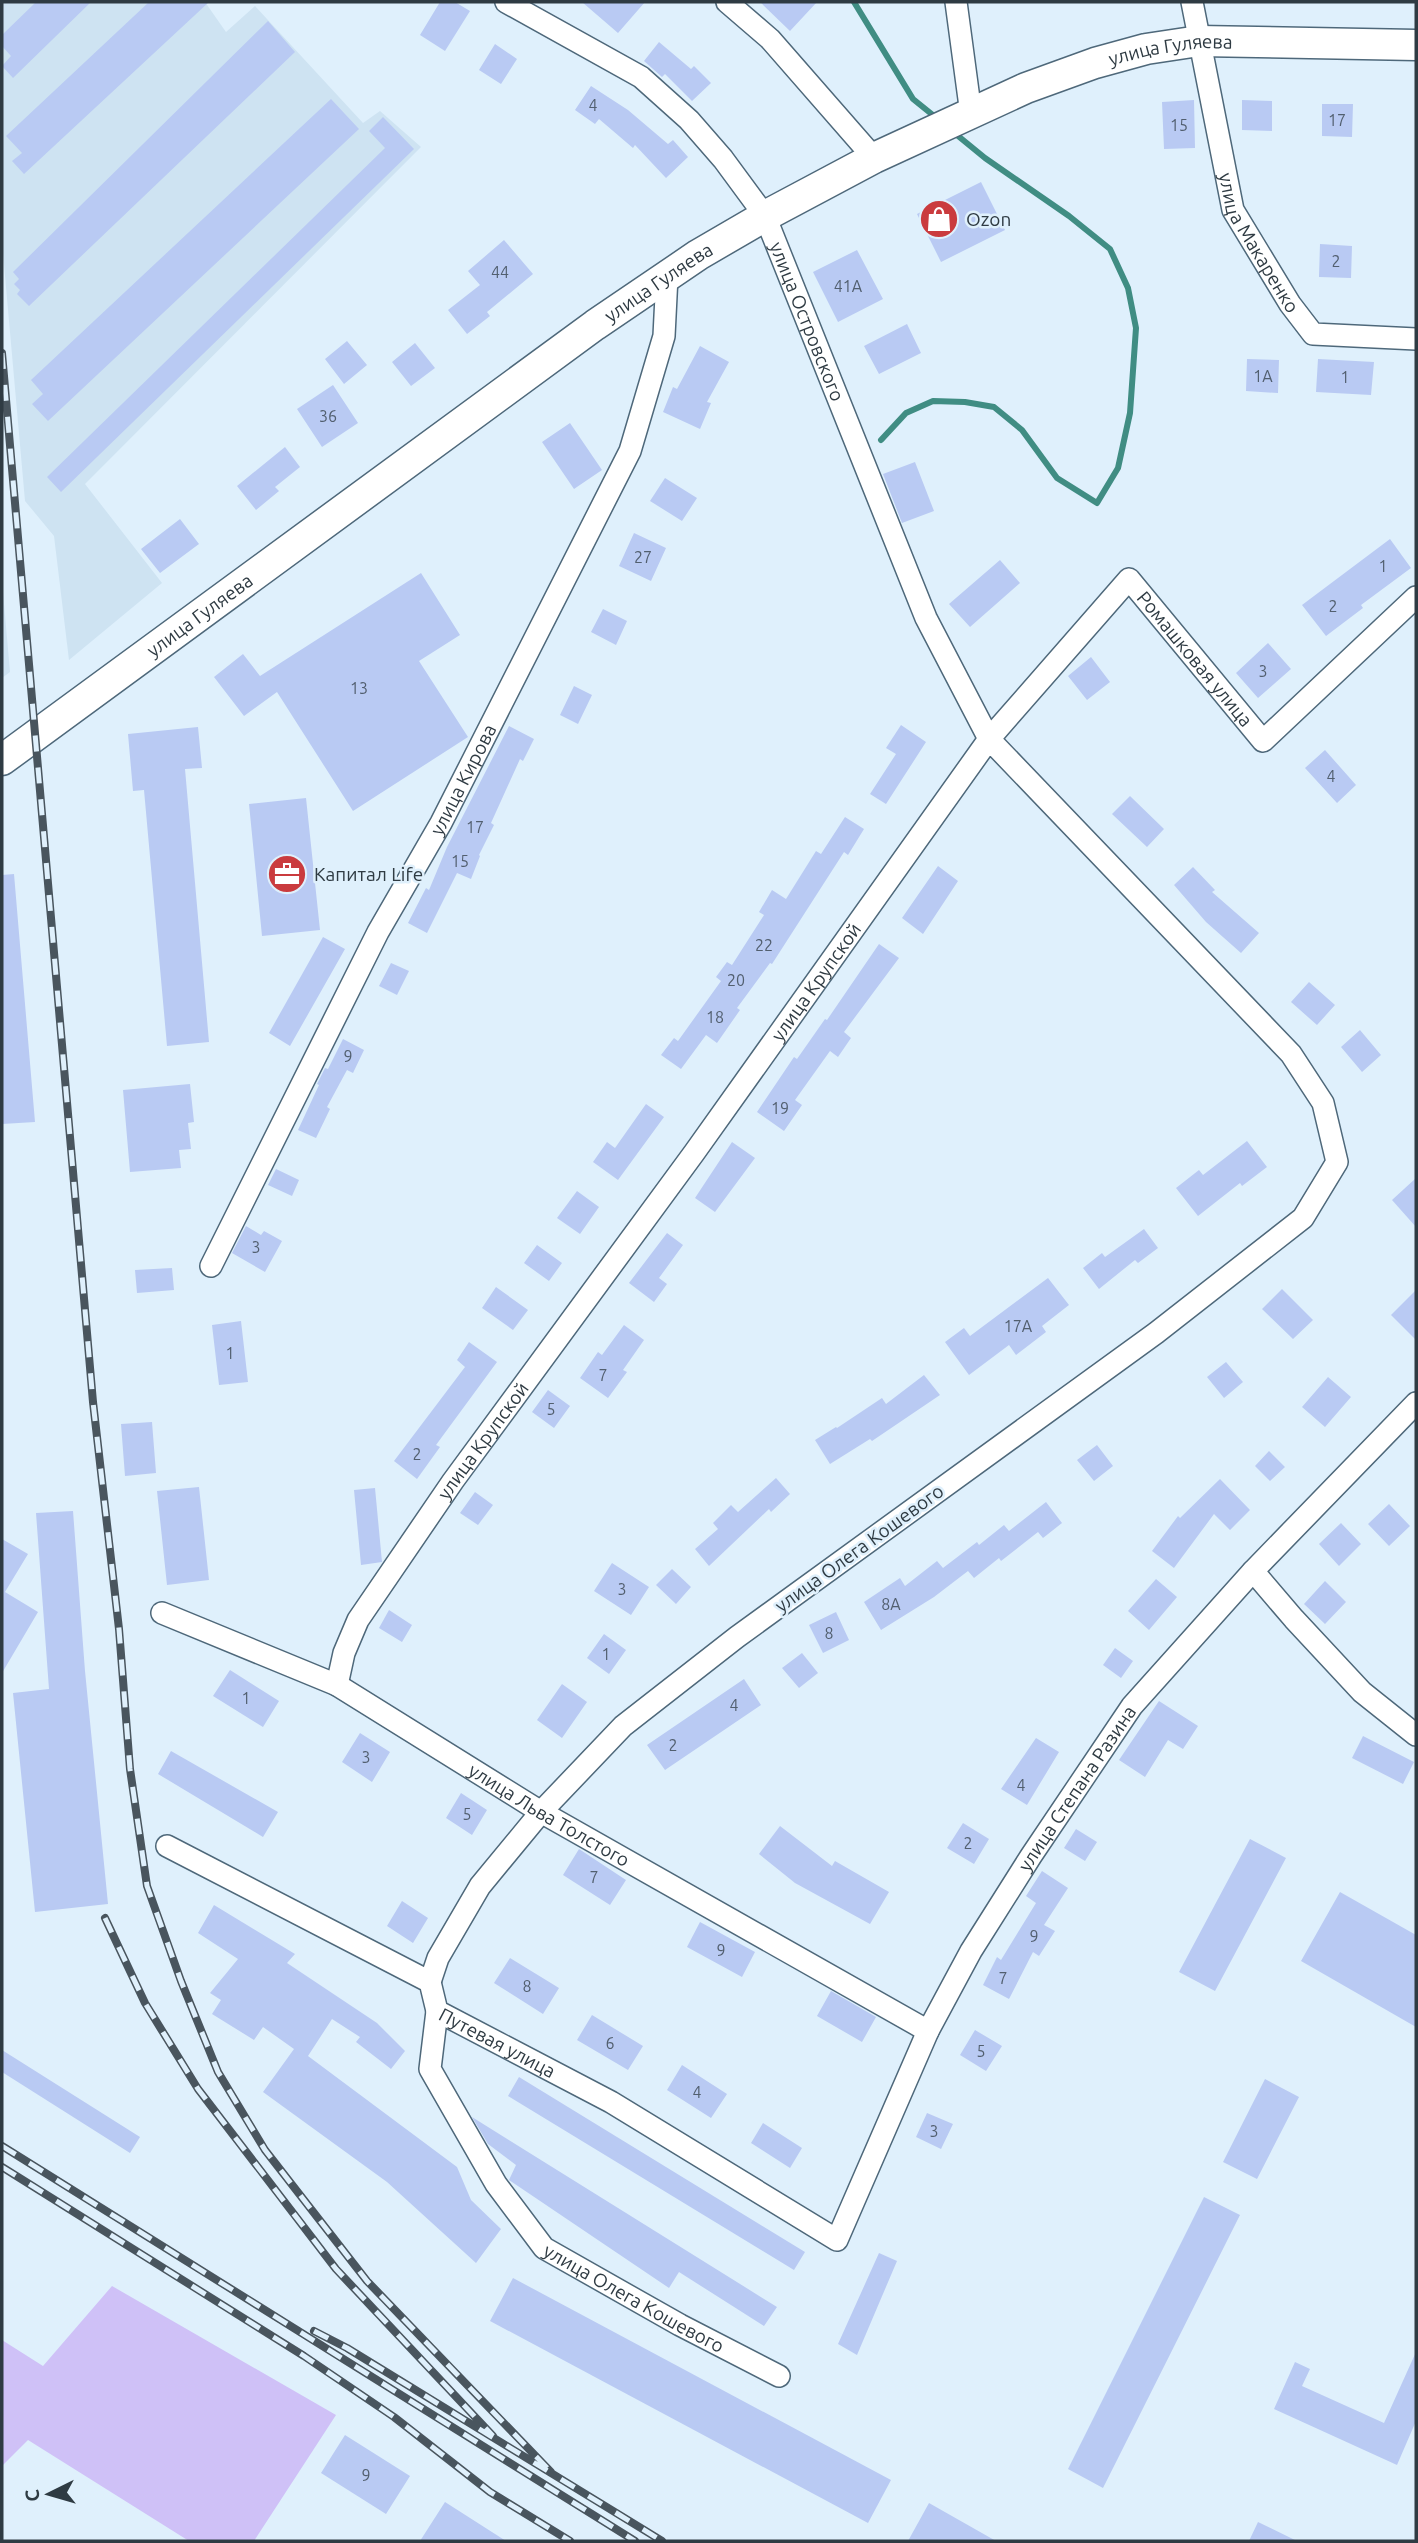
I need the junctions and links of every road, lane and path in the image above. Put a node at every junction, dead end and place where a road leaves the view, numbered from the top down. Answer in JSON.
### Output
{"nodes":[{"id":1,"x":506,"y":2,"type":"edge"},
{"id":2,"x":727,"y":2,"type":"edge"},
{"id":3,"x":956,"y":2,"type":"edge"},
{"id":4,"x":1192,"y":2,"type":"edge"},
{"id":5,"x":1199,"y":41,"type":"junction"},
{"id":6,"x":1416,"y":45,"type":"edge"},
{"id":7,"x":971,"y":114,"type":"junction"},
{"id":8,"x":874,"y":158,"type":"junction"},
{"id":9,"x":765,"y":216,"type":"junction"},
{"id":10,"x":667,"y":276,"type":"junction"},
{"id":11,"x":1416,"y":339,"type":"edge"},
{"id":12,"x":1416,"y":597,"type":"edge"},
{"id":13,"x":989,"y":739,"type":"junction"},
{"id":14,"x":2,"y":760,"type":"edge"},
{"id":15,"x":211,"y":1266,"type":"dead end"},
{"id":16,"x":1416,"y":1403,"type":"edge"},
{"id":17,"x":1254,"y":1571,"type":"junction"},
{"id":18,"x":162,"y":1613,"type":"dead end"},
{"id":19,"x":337,"y":1685,"type":"junction"},
{"id":20,"x":1416,"y":1735,"type":"edge"},
{"id":21,"x":541,"y":1812,"type":"junction"},
{"id":22,"x":167,"y":1846,"type":"dead end"},
{"id":23,"x":430,"y":1982,"type":"junction"},
{"id":24,"x":437,"y":2011,"type":"junction"},
{"id":25,"x":928,"y":2031,"type":"junction"},
{"id":26,"x":837,"y":2240,"type":"joint"},
{"id":27,"x":779,"y":2376,"type":"dead end"}],
"edges":[{"from":1,"to":9,"type":"street","name":"улица Островского"},
{"from":2,"to":8,"type":"street"},
{"from":3,"to":7,"type":"street"},
{"from":4,"to":5,"type":"street","name":"улица Макаренко"},
{"from":5,"to":6,"type":"main road","name":"улица Гуляева"},
{"from":5,"to":7,"type":"main road","name":"улица Гуляева"},
{"from":5,"to":11,"type":"street","name":"улица Макаренко"},
{"from":7,"to":8,"type":"main road","name":"улица Гуляева"},
{"from":8,"to":9,"type":"main road","name":"улица Гуляева"},
{"from":9,"to":10,"type":"main road","name":"улица Гуляева"},
{"from":9,"to":13,"type":"street","name":"улица Островского"},
{"from":10,"to":14,"type":"main road","name":"улица Гуляева"},
{"from":10,"to":15,"type":"street","name":"улица Кирова"},
{"from":12,"to":13,"type":"street","name":"Ромашковая улица"},
{"from":13,"to":19,"type":"street","name":"улица Крупской"},
{"from":13,"to":21,"type":"street","name":"улица Олега Кошевого"},
{"from":16,"to":17,"type":"street","name":"улица Степана Разина"},
{"from":17,"to":20,"type":"street"},
{"from":17,"to":25,"type":"street","name":"улица Степана Разина"},
{"from":18,"to":19,"type":"street","name":"улица Льва Толстого"},
{"from":19,"to":21,"type":"street","name":"улица Льва Толстого"},
{"from":21,"to":23,"type":"street","name":"улица Олега Кошевого"},
{"from":21,"to":25,"type":"street","name":"улица Льва Толстого"},
{"from":22,"to":23,"type":"street","name":"Путевая улица"},
{"from":23,"to":24,"type":"street","name":"Путевая улица"},
{"from":24,"to":26,"type":"street","name":"Путевая улица"},
{"from":24,"to":27,"type":"street","name":"улица Олега Кошевого"},
{"from":25,"to":26,"type":"street","name":"улица Степана Разина"}]}
